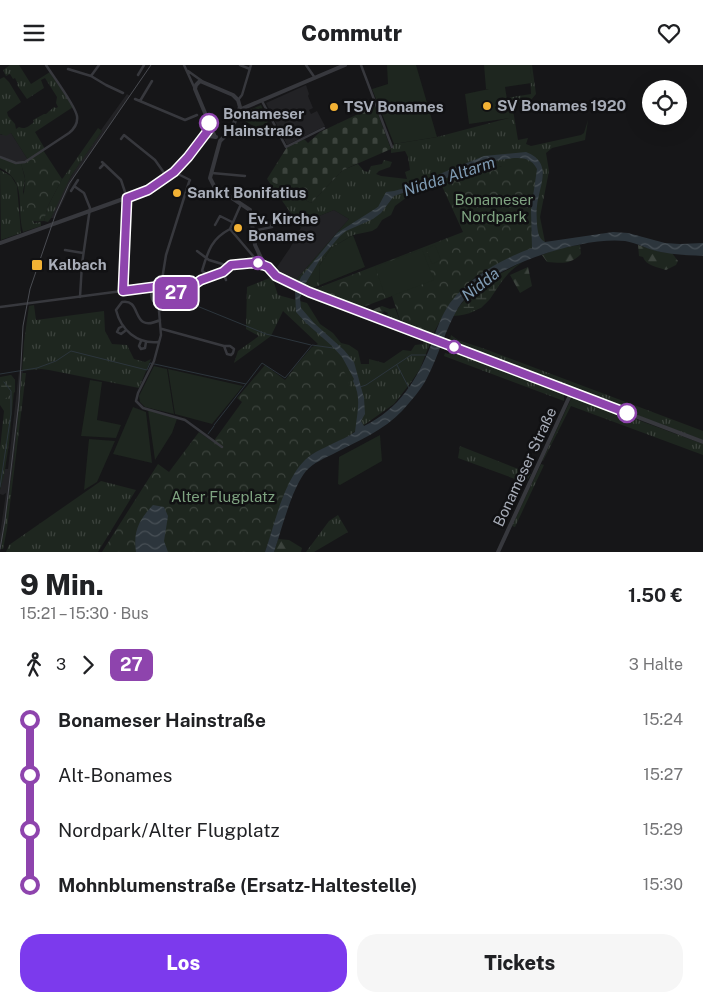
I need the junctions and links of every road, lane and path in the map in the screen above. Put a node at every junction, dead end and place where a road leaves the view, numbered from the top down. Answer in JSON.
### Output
{"nodes":[{"id":1,"x":46,"y":65,"type":"edge"},
{"id":2,"x":99,"y":65,"type":"edge"},
{"id":3,"x":144,"y":65,"type":"edge"},
{"id":4,"x":184,"y":65,"type":"edge"},
{"id":5,"x":240,"y":65,"type":"edge"},
{"id":6,"x":306,"y":65,"type":"edge"},
{"id":7,"x":345,"y":65,"type":"edge"},
{"id":8,"x":360,"y":65,"type":"edge"},
{"id":9,"x":250,"y":67,"type":"edge"},
{"id":10,"x":68,"y":69,"type":"dead end"},
{"id":11,"x":187,"y":70,"type":"junction"},
{"id":12,"x":90,"y":75,"type":"junction"},
{"id":13,"x":138,"y":75,"type":"dead end"},
{"id":14,"x":315,"y":78,"type":"junction"},
{"id":15,"x":152,"y":81,"type":"dead end"},
{"id":16,"x":202,"y":81,"type":"junction"},
{"id":17,"x":195,"y":89,"type":"junction"},
{"id":18,"x":123,"y":93,"type":"dead end"},
{"id":19,"x":135,"y":99,"type":"dead end"},
{"id":20,"x":140,"y":101,"type":"junction"},
{"id":21,"x":238,"y":101,"type":"junction"},
{"id":22,"x":262,"y":101,"type":"junction"},
{"id":23,"x":239,"y":111,"type":"junction"},
{"id":24,"x":197,"y":115,"type":"dead end"},
{"id":25,"x":210,"y":125,"type":"junction"},
{"id":26,"x":324,"y":128,"type":"dead end"},
{"id":27,"x":216,"y":137,"type":"junction"},
{"id":28,"x":121,"y":139,"type":"dead end"},
{"id":29,"x":221,"y":139,"type":"junction"},
{"id":30,"x":200,"y":142,"type":"junction"},
{"id":31,"x":392,"y":147,"type":"dead end"},
{"id":32,"x":0,"y":157,"type":"edge"},
{"id":33,"x":100,"y":168,"type":"dead end"},
{"id":34,"x":174,"y":172,"type":"junction"},
{"id":35,"x":210,"y":173,"type":"junction"},
{"id":36,"x":245,"y":176,"type":"dead end"},
{"id":37,"x":167,"y":177,"type":"junction"},
{"id":38,"x":78,"y":179,"type":"dead end"},
{"id":39,"x":74,"y":186,"type":"junction"},
{"id":40,"x":71,"y":191,"type":"dead end"},
{"id":41,"x":127,"y":198,"type":"junction"},
{"id":42,"x":241,"y":205,"type":"junction"},
{"id":43,"x":90,"y":211,"type":"junction"},
{"id":44,"x":232,"y":222,"type":"junction"},
{"id":45,"x":269,"y":222,"type":"dead end"},
{"id":46,"x":215,"y":225,"type":"dead end"},
{"id":47,"x":230,"y":229,"type":"junction"},
{"id":48,"x":253,"y":231,"type":"junction"},
{"id":49,"x":0,"y":243,"type":"edge"},
{"id":50,"x":65,"y":250,"type":"dead end"},
{"id":51,"x":197,"y":251,"type":"dead end"},
{"id":52,"x":83,"y":253,"type":"junction"},
{"id":53,"x":206,"y":258,"type":"junction"},
{"id":54,"x":259,"y":260,"type":"junction"},
{"id":55,"x":229,"y":267,"type":"junction"},
{"id":56,"x":223,"y":272,"type":"junction"},
{"id":57,"x":210,"y":276,"type":"junction"},
{"id":58,"x":226,"y":280,"type":"dead end"},
{"id":59,"x":161,"y":286,"type":"junction"},
{"id":60,"x":150,"y":287,"type":"junction"},
{"id":61,"x":123,"y":291,"type":"junction"},
{"id":62,"x":179,"y":295,"type":"junction"},
{"id":63,"x":80,"y":297,"type":"junction"},
{"id":64,"x":0,"y":307,"type":"edge"},
{"id":65,"x":160,"y":310,"type":"junction"},
{"id":66,"x":160,"y":321,"type":"junction"},
{"id":67,"x":122,"y":326,"type":"junction"},
{"id":68,"x":162,"y":329,"type":"junction"},
{"id":69,"x":126,"y":330,"type":"junction"},
{"id":70,"x":141,"y":341,"type":"junction"},
{"id":71,"x":146,"y":342,"type":"junction"},
{"id":72,"x":159,"y":342,"type":"junction"},
{"id":73,"x":224,"y":346,"type":"dead end"},
{"id":74,"x":572,"y":391,"type":"junction"},
{"id":75,"x":703,"y":442,"type":"edge"},
{"id":76,"x":222,"y":447,"type":"dead end"},
{"id":77,"x":498,"y":552,"type":"edge"}],
"edges":[{"from":1,"to":32,"type":"street"},
{"from":2,"to":12,"type":"street"},
{"from":3,"to":13,"type":"street"},
{"from":4,"to":11,"type":"street"},
{"from":5,"to":9,"type":"street"},
{"from":6,"to":14,"type":"street"},
{"from":7,"to":14,"type":"street"},
{"from":8,"to":31,"type":"street"},
{"from":9,"to":21,"type":"street"},
{"from":10,"to":12,"type":"street"},
{"from":11,"to":16,"type":"street"},
{"from":11,"to":17,"type":"street"},
{"from":12,"to":18,"type":"street"},
{"from":14,"to":22,"type":"street"},
{"from":15,"to":20,"type":"street"},
{"from":16,"to":17,"type":"street"},
{"from":16,"to":21,"type":"street"},
{"from":17,"to":25,"type":"street"},
{"from":19,"to":20,"type":"street"},
{"from":20,"to":24,"type":"street"},
{"from":21,"to":23,"type":"street"},
{"from":22,"to":23,"type":"street"},
{"from":22,"to":26,"type":"street"},
{"from":23,"to":29,"type":"street"},
{"from":25,"to":27,"type":"street"},
{"from":25,"to":30,"type":"street"},
{"from":27,"to":29,"type":"street"},
{"from":27,"to":30,"type":"street"},
{"from":28,"to":37,"type":"street"},
{"from":29,"to":35,"type":"street"},
{"from":30,"to":34,"type":"street"},
{"from":33,"to":41,"type":"street"},
{"from":34,"to":37,"type":"street"},
{"from":34,"to":59,"type":"street"},
{"from":35,"to":36,"type":"street"},
{"from":35,"to":42,"type":"street"},
{"from":37,"to":41,"type":"street"},
{"from":38,"to":39,"type":"street"},
{"from":39,"to":40,"type":"street"},
{"from":39,"to":43,"type":"street"},
{"from":41,"to":43,"type":"street"},
{"from":41,"to":61,"type":"street"},
{"from":42,"to":44,"type":"street"},
{"from":42,"to":48,"type":"street"},
{"from":43,"to":49,"type":"street"},
{"from":43,"to":52,"type":"street"},
{"from":44,"to":46,"type":"street"},
{"from":44,"to":47,"type":"street"},
{"from":45,"to":48,"type":"street"},
{"from":47,"to":53,"type":"street"},
{"from":47,"to":54,"type":"street"},
{"from":48,"to":54,"type":"street"},
{"from":50,"to":52,"type":"street"},
{"from":51,"to":53,"type":"street"},
{"from":52,"to":63,"type":"street"},
{"from":53,"to":55,"type":"street"},
{"from":53,"to":57,"type":"street"},
{"from":54,"to":55,"type":"street"},
{"from":54,"to":74,"type":"street"},
{"from":55,"to":56,"type":"street"},
{"from":56,"to":57,"type":"street"},
{"from":56,"to":58,"type":"street"},
{"from":57,"to":62,"type":"street"},
{"from":59,"to":60,"type":"street"},
{"from":59,"to":62,"type":"street"},
{"from":60,"to":61,"type":"street"},
{"from":60,"to":65,"type":"street"},
{"from":61,"to":63,"type":"street"},
{"from":62,"to":65,"type":"street"},
{"from":63,"to":64,"type":"street"},
{"from":65,"to":66,"type":"street"},
{"from":66,"to":67,"type":"street"},
{"from":66,"to":68,"type":"street"},
{"from":67,"to":69,"type":"street"},
{"from":67,"to":69,"type":"street"},
{"from":68,"to":72,"type":"street"},
{"from":68,"to":73,"type":"street"},
{"from":69,"to":70,"type":"street"},
{"from":70,"to":71,"type":"street"},
{"from":70,"to":71,"type":"street"},
{"from":71,"to":72,"type":"street"},
{"from":72,"to":76,"type":"street"},
{"from":74,"to":75,"type":"street"},
{"from":74,"to":77,"type":"street","name":"Bonameser Straße"}]}
